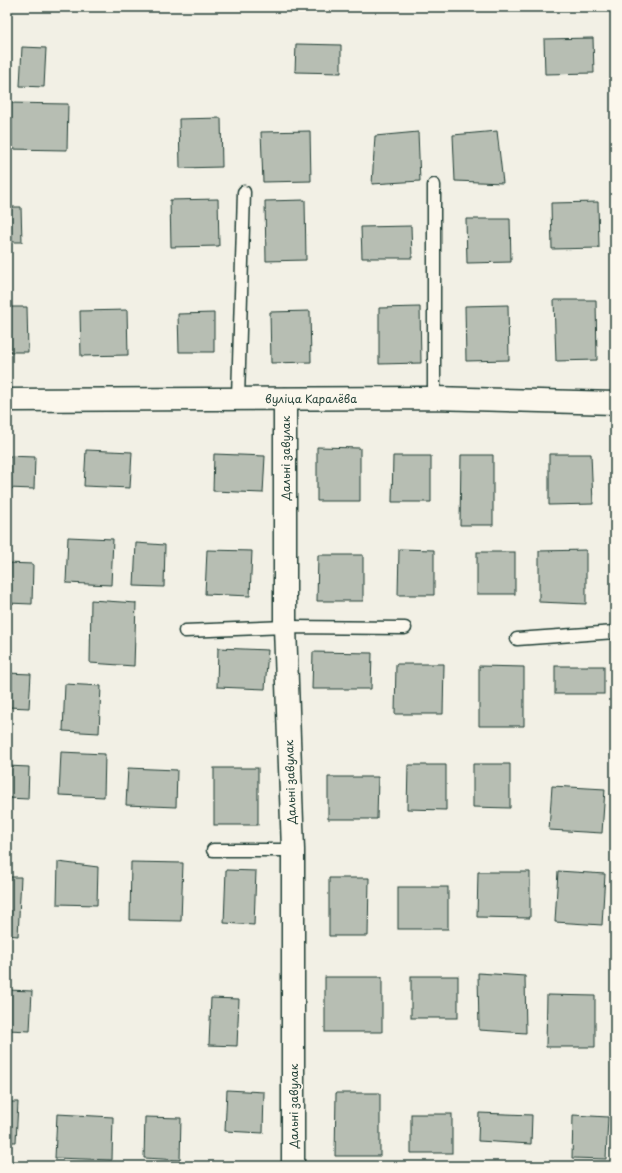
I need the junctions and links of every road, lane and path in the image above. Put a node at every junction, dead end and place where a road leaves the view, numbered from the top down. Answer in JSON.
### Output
{"nodes":[{"id":1,"x":434,"y":185,"type":"dead end"},
{"id":2,"x":244,"y":192,"type":"dead end"},
{"id":3,"x":238,"y":398,"type":"junction"},
{"id":4,"x":434,"y":398,"type":"junction"},
{"id":5,"x":285,"y":399,"type":"junction"},
{"id":6,"x":7,"y":400,"type":"edge"},
{"id":7,"x":615,"y":403,"type":"edge"},
{"id":8,"x":285,"y":627,"type":"junction"},
{"id":9,"x":405,"y":628,"type":"dead end"},
{"id":10,"x":185,"y":630,"type":"dead end"},
{"id":11,"x":615,"y":632,"type":"edge"},
{"id":12,"x":516,"y":639,"type":"dead end"},
{"id":13,"x":213,"y":850,"type":"dead end"},
{"id":14,"x":293,"y":850,"type":"junction"},
{"id":15,"x":293,"y":1166,"type":"edge"}],
"edges":[{"from":1,"to":4,"type":"lane"},
{"from":2,"to":3,"type":"lane"},
{"from":3,"to":5,"type":"street","name":"вуліца Каралёва"},
{"from":3,"to":6,"type":"street","name":"вуліца Каралёва"},
{"from":4,"to":5,"type":"street","name":"вуліца Каралёва"},
{"from":4,"to":7,"type":"street","name":"вуліца Каралёва"},
{"from":5,"to":8,"type":"street","name":"Дальні завулак"},
{"from":8,"to":9,"type":"lane"},
{"from":8,"to":10,"type":"lane"},
{"from":8,"to":14,"type":"street","name":"Дальні завулак"},
{"from":11,"to":12,"type":"lane"},
{"from":13,"to":14,"type":"lane"},
{"from":14,"to":15,"type":"street","name":"Дальні завулак"}]}
